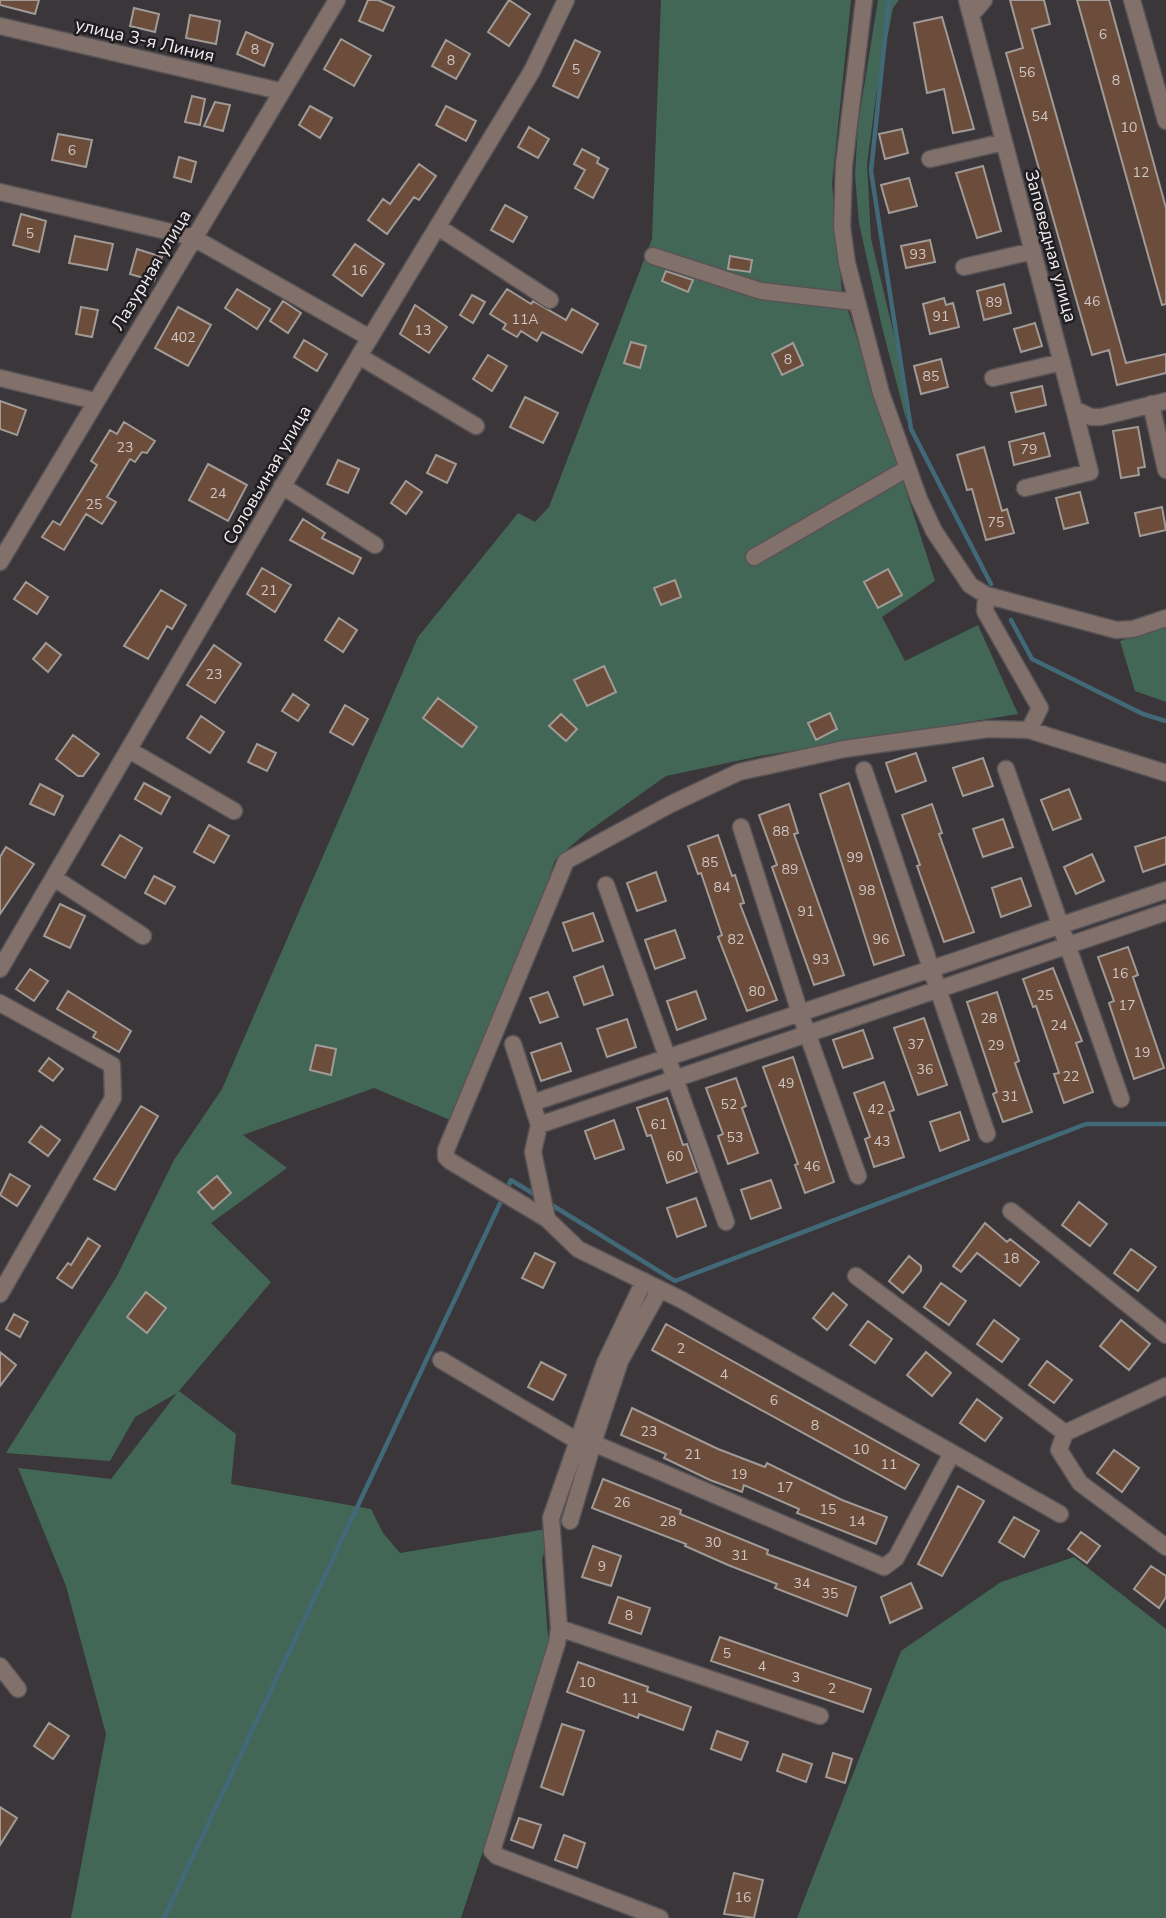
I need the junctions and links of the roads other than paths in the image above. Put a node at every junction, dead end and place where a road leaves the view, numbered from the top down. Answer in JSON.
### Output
{"nodes":[{"id":1,"x":337,"y":0,"type":"edge"},
{"id":2,"x":566,"y":0,"type":"edge"},
{"id":3,"x":864,"y":0,"type":"edge"},
{"id":4,"x":984,"y":0,"type":"edge"},
{"id":5,"x":1132,"y":0,"type":"edge"},
{"id":6,"x":969,"y":7,"type":"edge"},
{"id":7,"x":0,"y":26,"type":"edge"},
{"id":8,"x":280,"y":91,"type":"junction"},
{"id":9,"x":1166,"y":121,"type":"edge"},
{"id":10,"x":1004,"y":142,"type":"junction"},
{"id":11,"x":930,"y":159,"type":"dead end"},
{"id":12,"x":0,"y":192,"type":"edge"},
{"id":13,"x":438,"y":227,"type":"junction"},
{"id":14,"x":192,"y":237,"type":"junction"},
{"id":15,"x":1033,"y":251,"type":"junction"},
{"id":16,"x":653,"y":256,"type":"dead end"},
{"id":17,"x":964,"y":267,"type":"dead end"},
{"id":18,"x":550,"y":300,"type":"dead end"},
{"id":19,"x":856,"y":302,"type":"junction"},
{"id":20,"x":370,"y":338,"type":"junction"},
{"id":21,"x":359,"y":356,"type":"junction"},
{"id":22,"x":1062,"y":362,"type":"junction"},
{"id":23,"x":0,"y":378,"type":"edge"},
{"id":24,"x":993,"y":378,"type":"dead end"},
{"id":25,"x":95,"y":401,"type":"junction"},
{"id":26,"x":1159,"y":403,"type":"edge"},
{"id":27,"x":1074,"y":409,"type":"junction"},
{"id":28,"x":476,"y":426,"type":"dead end"},
{"id":29,"x":908,"y":468,"type":"junction"},
{"id":30,"x":1166,"y":470,"type":"edge"},
{"id":31,"x":282,"y":486,"type":"junction"},
{"id":32,"x":1025,"y":488,"type":"dead end"},
{"id":33,"x":375,"y":545,"type":"dead end"},
{"id":34,"x":754,"y":557,"type":"dead end"},
{"id":35,"x":0,"y":562,"type":"edge"},
{"id":36,"x":986,"y":595,"type":"junction"},
{"id":37,"x":1166,"y":618,"type":"edge"},
{"id":38,"x":1029,"y":730,"type":"junction"},
{"id":39,"x":129,"y":750,"type":"junction"},
{"id":40,"x":1006,"y":769,"type":"dead end"},
{"id":41,"x":864,"y":770,"type":"dead end"},
{"id":42,"x":1166,"y":773,"type":"edge"},
{"id":43,"x":234,"y":811,"type":"dead end"},
{"id":44,"x":741,"y":827,"type":"dead end"},
{"id":45,"x":54,"y":878,"type":"junction"},
{"id":46,"x":606,"y":885,"type":"dead end"},
{"id":47,"x":1166,"y":890,"type":"edge"},
{"id":48,"x":1166,"y":912,"type":"edge"},
{"id":49,"x":1062,"y":925,"type":"junction"},
{"id":50,"x":143,"y":936,"type":"dead end"},
{"id":51,"x":1070,"y":945,"type":"junction"},
{"id":52,"x":0,"y":969,"type":"edge"},
{"id":53,"x":930,"y":969,"type":"junction"},
{"id":54,"x":938,"y":989,"type":"junction"},
{"id":55,"x":0,"y":1003,"type":"edge"},
{"id":56,"x":800,"y":1013,"type":"junction"},
{"id":57,"x":808,"y":1034,"type":"junction"},
{"id":58,"x":513,"y":1044,"type":"dead end"},
{"id":59,"x":666,"y":1058,"type":"junction"},
{"id":60,"x":675,"y":1079,"type":"junction"},
{"id":61,"x":1121,"y":1099,"type":"dead end"},
{"id":62,"x":532,"y":1103,"type":"junction"},
{"id":63,"x":538,"y":1125,"type":"junction"},
{"id":64,"x":987,"y":1133,"type":"dead end"},
{"id":65,"x":858,"y":1176,"type":"dead end"},
{"id":66,"x":1011,"y":1211,"type":"dead end"},
{"id":67,"x":547,"y":1219,"type":"junction"},
{"id":68,"x":726,"y":1222,"type":"dead end"},
{"id":69,"x":856,"y":1276,"type":"dead end"},
{"id":70,"x":644,"y":1281,"type":"junction"},
{"id":71,"x":660,"y":1289,"type":"junction"},
{"id":72,"x":0,"y":1294,"type":"edge"},
{"id":73,"x":1166,"y":1335,"type":"edge"},
{"id":74,"x":441,"y":1360,"type":"dead end"},
{"id":75,"x":1166,"y":1386,"type":"edge"},
{"id":76,"x":1065,"y":1433,"type":"junction"},
{"id":77,"x":584,"y":1441,"type":"junction"},
{"id":78,"x":951,"y":1453,"type":"junction"},
{"id":79,"x":1060,"y":1514,"type":"dead end"},
{"id":80,"x":570,"y":1521,"type":"dead end"},
{"id":81,"x":1166,"y":1547,"type":"edge"},
{"id":82,"x":559,"y":1628,"type":"junction"},
{"id":83,"x":0,"y":1666,"type":"edge"},
{"id":84,"x":18,"y":1689,"type":"dead end"},
{"id":85,"x":820,"y":1716,"type":"dead end"},
{"id":86,"x":660,"y":1918,"type":"edge"}],
"edges":[{"from":1,"to":8,"type":"street","name":"Лазурная улица"},
{"from":2,"to":13,"type":"street","name":"Соловьиная улица"},
{"from":3,"to":19,"type":"street"},
{"from":4,"to":6,"type":"street"},
{"from":5,"to":9,"type":"street"},
{"from":6,"to":10,"type":"street","name":"Заповедная улица"},
{"from":7,"to":8,"type":"street","name":"улица 3-я Линия"},
{"from":8,"to":14,"type":"street","name":"Лазурная улица"},
{"from":10,"to":11,"type":"street"},
{"from":10,"to":15,"type":"street","name":"Заповедная улица"},
{"from":12,"to":14,"type":"street"},
{"from":13,"to":18,"type":"street"},
{"from":13,"to":20,"type":"street","name":"Соловьиная улица"},
{"from":14,"to":20,"type":"street"},
{"from":14,"to":25,"type":"street","name":"Лазурная улица"},
{"from":15,"to":17,"type":"street"},
{"from":15,"to":22,"type":"street","name":"Заповедная улица"},
{"from":16,"to":19,"type":"street"},
{"from":19,"to":29,"type":"street"},
{"from":20,"to":21,"type":"street","name":"Соловьиная улица"},
{"from":21,"to":28,"type":"street"},
{"from":21,"to":31,"type":"street","name":"Соловьиная улица"},
{"from":22,"to":24,"type":"street"},
{"from":22,"to":27,"type":"street","name":"Заповедная улица"},
{"from":23,"to":25,"type":"street"},
{"from":25,"to":35,"type":"street","name":"Лазурная улица"},
{"from":26,"to":27,"type":"street"},
{"from":26,"to":30,"type":"street"},
{"from":27,"to":32,"type":"street","name":"Заповедная улица"},
{"from":29,"to":34,"type":"street"},
{"from":29,"to":36,"type":"street"},
{"from":31,"to":33,"type":"street"},
{"from":31,"to":39,"type":"street","name":"Соловьиная улица"},
{"from":36,"to":37,"type":"street"},
{"from":36,"to":38,"type":"street"},
{"from":38,"to":42,"type":"street"},
{"from":38,"to":67,"type":"street"},
{"from":39,"to":43,"type":"street"},
{"from":39,"to":45,"type":"street","name":"Соловьиная улица"},
{"from":40,"to":49,"type":"street"},
{"from":41,"to":53,"type":"street"},
{"from":44,"to":56,"type":"street"},
{"from":45,"to":50,"type":"street"},
{"from":45,"to":52,"type":"street","name":"Соловьиная улица"},
{"from":46,"to":59,"type":"street"},
{"from":47,"to":49,"type":"street"},
{"from":48,"to":51,"type":"street"},
{"from":49,"to":51,"type":"street"},
{"from":49,"to":53,"type":"street"},
{"from":51,"to":54,"type":"street"},
{"from":51,"to":61,"type":"street"},
{"from":53,"to":54,"type":"street"},
{"from":53,"to":56,"type":"street"},
{"from":54,"to":57,"type":"street"},
{"from":54,"to":64,"type":"street"},
{"from":55,"to":72,"type":"street"},
{"from":56,"to":57,"type":"street"},
{"from":56,"to":59,"type":"street"},
{"from":57,"to":60,"type":"street"},
{"from":57,"to":65,"type":"street"},
{"from":58,"to":62,"type":"street"},
{"from":59,"to":60,"type":"street"},
{"from":59,"to":62,"type":"street"},
{"from":60,"to":63,"type":"street"},
{"from":60,"to":68,"type":"street"},
{"from":62,"to":63,"type":"street"},
{"from":63,"to":67,"type":"street"},
{"from":66,"to":73,"type":"street"},
{"from":67,"to":70,"type":"street"},
{"from":69,"to":76,"type":"street"},
{"from":70,"to":71,"type":"street"},
{"from":70,"to":77,"type":"street"},
{"from":71,"to":77,"type":"street"},
{"from":71,"to":78,"type":"street"},
{"from":74,"to":77,"type":"street"},
{"from":75,"to":76,"type":"street"},
{"from":76,"to":81,"type":"street"},
{"from":77,"to":78,"type":"street"},
{"from":77,"to":80,"type":"street"},
{"from":77,"to":82,"type":"street"},
{"from":78,"to":79,"type":"street"},
{"from":82,"to":85,"type":"street"},
{"from":82,"to":86,"type":"street"},
{"from":83,"to":84,"type":"street"}]}
